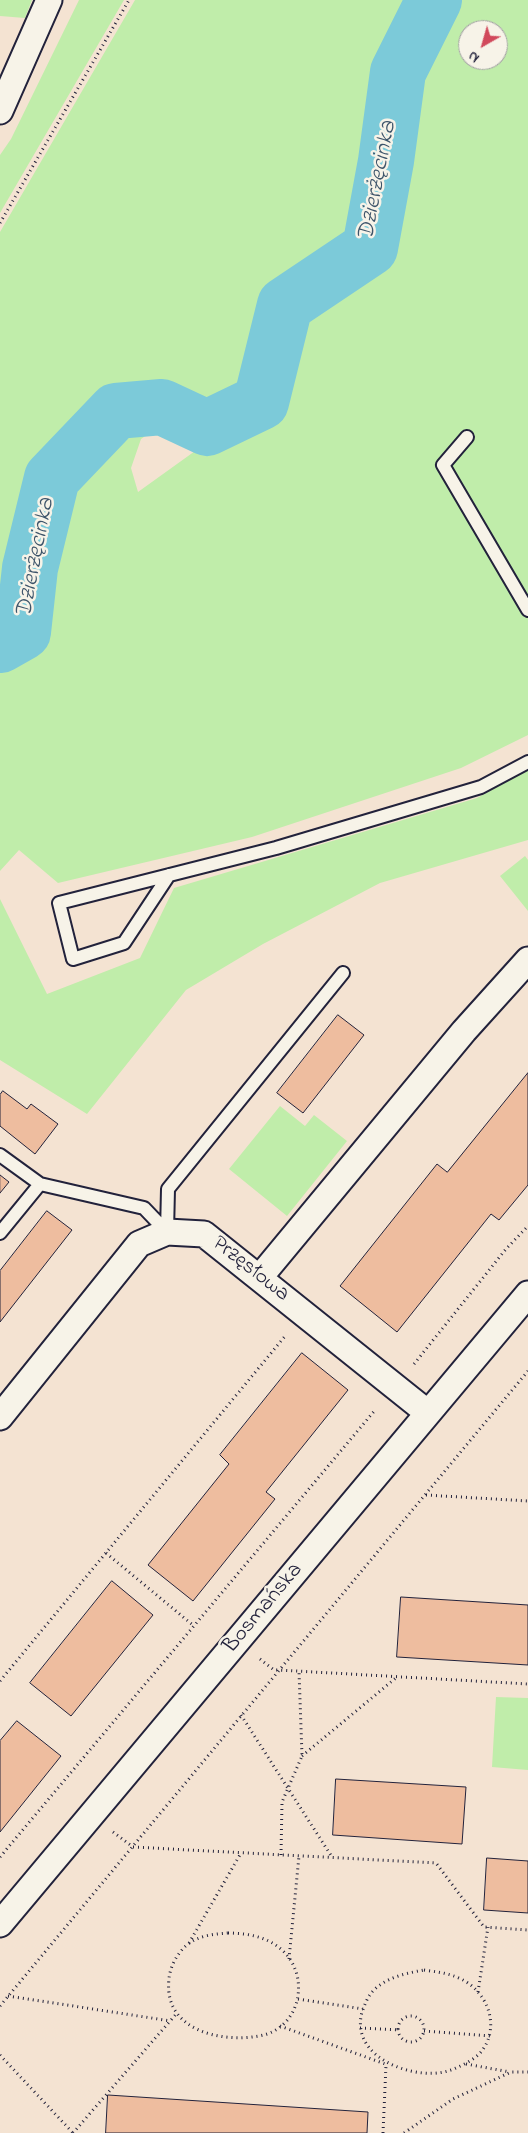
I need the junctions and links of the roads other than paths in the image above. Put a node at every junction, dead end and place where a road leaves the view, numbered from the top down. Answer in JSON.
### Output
{"nodes":[{"id":1,"x":49,"y":0,"type":"edge"},
{"id":2,"x":0,"y":110,"type":"edge"},
{"id":3,"x":467,"y":437,"type":"dead end"},
{"id":4,"x":528,"y":610,"type":"edge"},
{"id":5,"x":528,"y":762,"type":"edge"},
{"id":6,"x":169,"y":875,"type":"junction"},
{"id":7,"x":528,"y":960,"type":"edge"},
{"id":8,"x":343,"y":973,"type":"dead end"},
{"id":9,"x":0,"y":1155,"type":"edge"},
{"id":10,"x":40,"y":1184,"type":"junction"},
{"id":11,"x":167,"y":1232,"type":"junction"},
{"id":12,"x":0,"y":1234,"type":"edge"},
{"id":13,"x":260,"y":1277,"type":"junction"},
{"id":14,"x":528,"y":1294,"type":"edge"},
{"id":15,"x":428,"y":1413,"type":"junction"},
{"id":16,"x":0,"y":1417,"type":"edge"},
{"id":17,"x":0,"y":1924,"type":"edge"}],
"edges":[{"from":1,"to":2,"type":"street"},
{"from":3,"to":4,"type":"lane"},
{"from":5,"to":6,"type":"lane"},
{"from":6,"to":6,"type":"lane"},
{"from":7,"to":13,"type":"street"},
{"from":8,"to":11,"type":"lane"},
{"from":9,"to":10,"type":"lane"},
{"from":10,"to":11,"type":"lane"},
{"from":10,"to":12,"type":"lane"},
{"from":11,"to":13,"type":"street","name":"Przęsłowa"},
{"from":11,"to":16,"type":"street","name":"Przęsłowa"},
{"from":13,"to":15,"type":"street","name":"Przęsłowa"},
{"from":14,"to":15,"type":"street","name":"Bosmańska"},
{"from":15,"to":17,"type":"street","name":"Bosmańska"}]}
